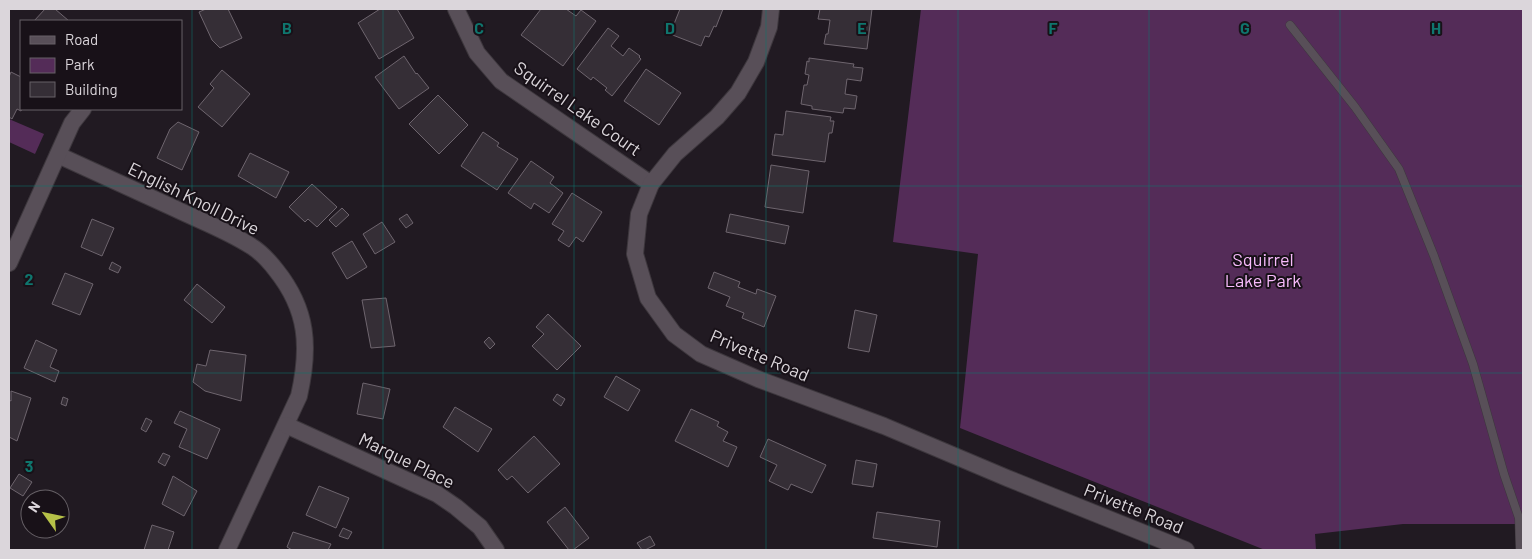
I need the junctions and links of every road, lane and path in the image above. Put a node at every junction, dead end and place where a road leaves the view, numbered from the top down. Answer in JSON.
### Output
{"nodes":[{"id":1,"x":456,"y":9,"type":"edge"},
{"id":2,"x":770,"y":9,"type":"edge"},
{"id":3,"x":1290,"y":25,"type":"dead end"},
{"id":4,"x":82,"y":110,"type":"edge"},
{"id":5,"x":58,"y":155,"type":"junction"},
{"id":6,"x":651,"y":184,"type":"junction"},
{"id":7,"x":9,"y":263,"type":"edge"},
{"id":8,"x":286,"y":425,"type":"junction"},
{"id":9,"x":227,"y":550,"type":"edge"},
{"id":10,"x":496,"y":550,"type":"edge"},
{"id":11,"x":1186,"y":550,"type":"edge"},
{"id":12,"x":1520,"y":550,"type":"edge"}],
"edges":[{"from":1,"to":6,"type":"street","name":"Squirrel Lake Court"},
{"from":2,"to":6,"type":"street","name":"Privette Road"},
{"from":3,"to":12,"type":"lane"},
{"from":4,"to":5,"type":"street"},
{"from":5,"to":7,"type":"street"},
{"from":5,"to":8,"type":"street","name":"English Knoll Drive"},
{"from":6,"to":11,"type":"street","name":"Privette Road"},
{"from":8,"to":9,"type":"street","name":"English Knoll Drive"},
{"from":8,"to":10,"type":"street","name":"Marque Place"}]}
